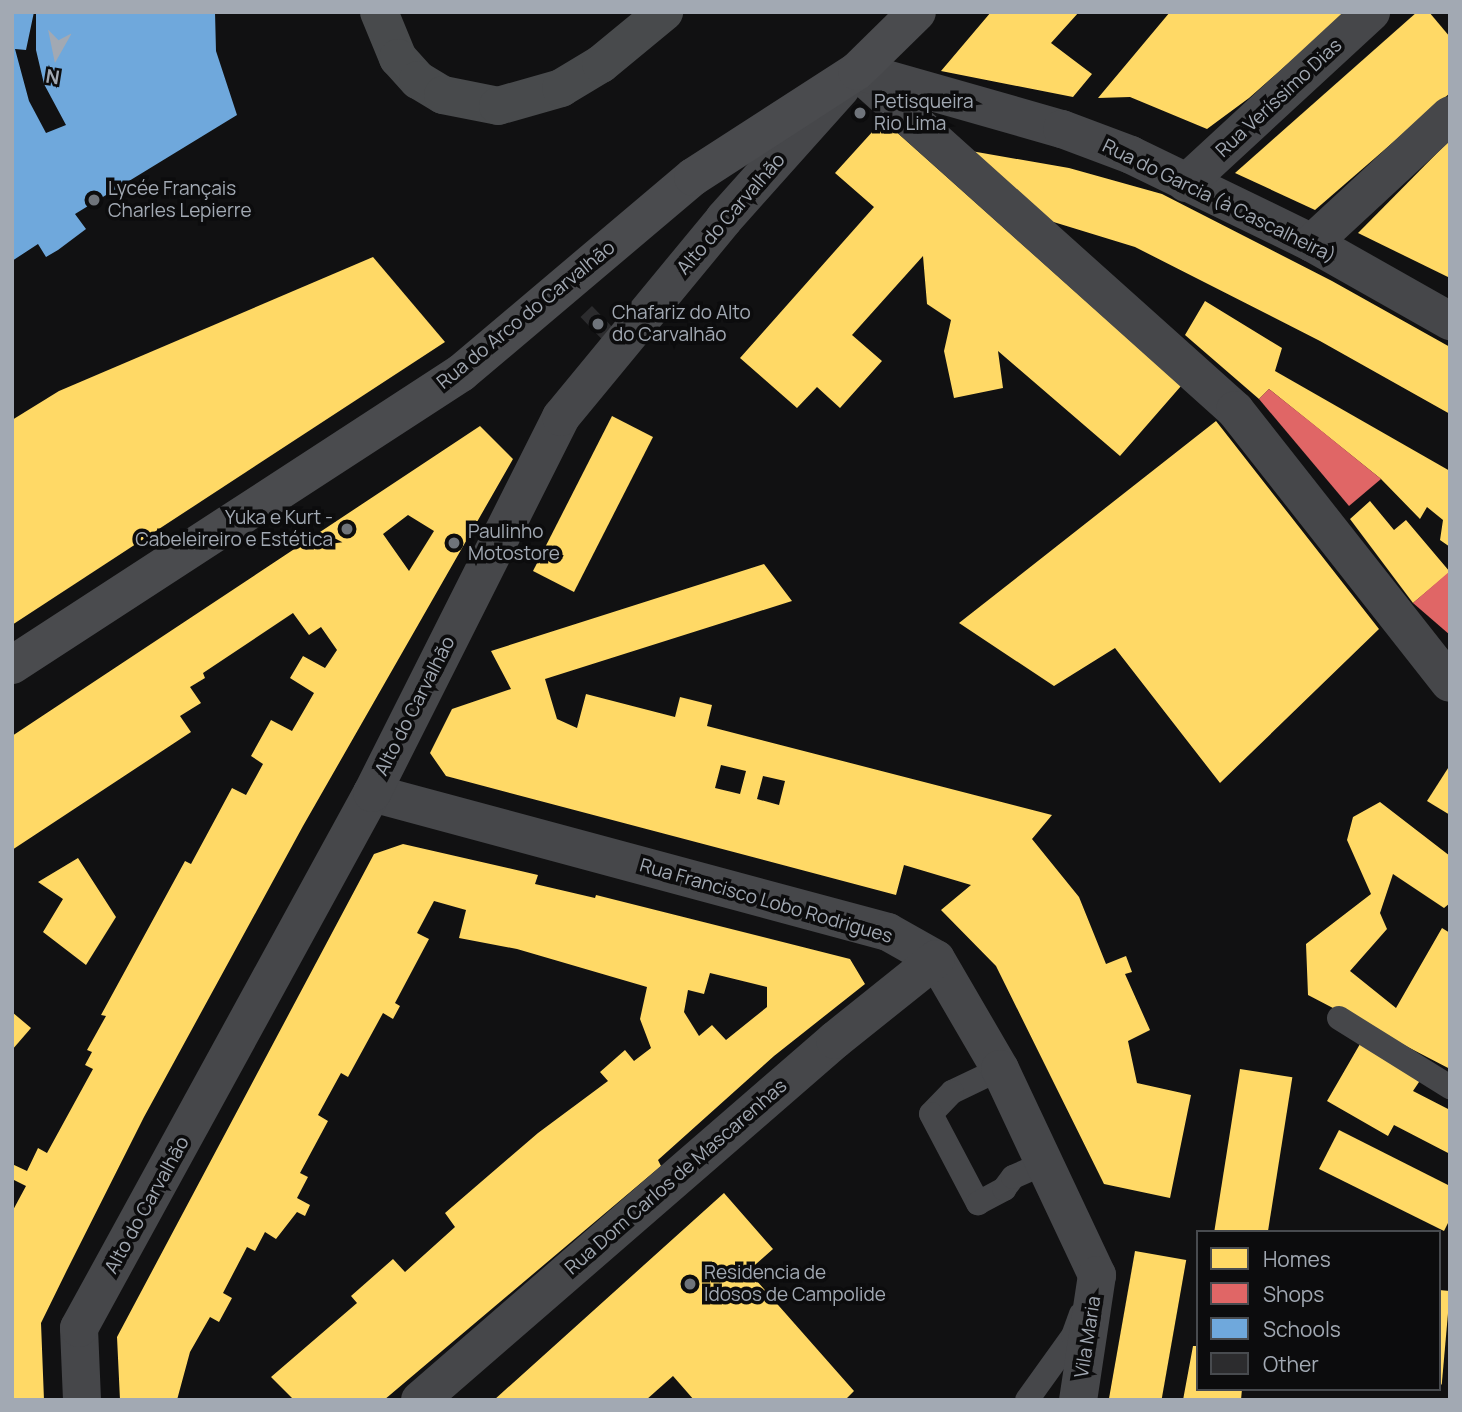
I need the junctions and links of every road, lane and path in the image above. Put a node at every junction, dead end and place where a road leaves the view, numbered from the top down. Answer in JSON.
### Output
{"nodes":[{"id":1,"x":379,"y":12,"type":"edge"},
{"id":2,"x":664,"y":12,"type":"edge"},
{"id":3,"x":917,"y":12,"type":"edge"},
{"id":4,"x":1371,"y":12,"type":"edge"},
{"id":5,"x":857,"y":71,"type":"junction"},
{"id":6,"x":1450,"y":115,"type":"edge"},
{"id":7,"x":1186,"y":183,"type":"junction"},
{"id":8,"x":1312,"y":243,"type":"junction"},
{"id":9,"x":1450,"y":320,"type":"edge"},
{"id":10,"x":12,"y":665,"type":"edge"},
{"id":11,"x":1450,"y":683,"type":"edge"},
{"id":12,"x":372,"y":793,"type":"junction"},
{"id":13,"x":936,"y":959,"type":"junction"},
{"id":14,"x":1339,"y":1017,"type":"dead end"},
{"id":15,"x":1000,"y":1069,"type":"junction"},
{"id":16,"x":1450,"y":1087,"type":"edge"},
{"id":17,"x":1044,"y":1163,"type":"junction"},
{"id":18,"x":1097,"y":1275,"type":"junction"},
{"id":19,"x":82,"y":1400,"type":"edge"},
{"id":20,"x":420,"y":1400,"type":"edge"},
{"id":21,"x":1027,"y":1400,"type":"edge"},
{"id":22,"x":1078,"y":1400,"type":"edge"}],
"edges":[{"from":1,"to":2,"type":"highway"},
{"from":3,"to":5,"type":"street","name":"Rua do Arco do Carvalhão"},
{"from":4,"to":7,"type":"street","name":"Rua Veríssimo Dias"},
{"from":5,"to":7,"type":"street","name":"Rua do Garcia (à Cascalheira)"},
{"from":5,"to":10,"type":"street","name":"Rua do Arco do Carvalhão"},
{"from":5,"to":11,"type":"street"},
{"from":5,"to":12,"type":"street","name":"Alto do Carvalhão"},
{"from":6,"to":8,"type":"street"},
{"from":7,"to":8,"type":"street","name":"Rua do Garcia (à Cascalheira)"},
{"from":8,"to":9,"type":"street","name":"Rua do Garcia (à Cascalheira)"},
{"from":12,"to":13,"type":"street","name":"Rua Francisco Lobo Rodrigues"},
{"from":12,"to":19,"type":"street","name":"Alto do Carvalhão"},
{"from":13,"to":15,"type":"street"},
{"from":13,"to":20,"type":"street","name":"Rua Dom Carlos de Mascarenhas"},
{"from":14,"to":16,"type":"lane"},
{"from":15,"to":17,"type":"street"},
{"from":15,"to":17,"type":"lane"},
{"from":17,"to":18,"type":"street"},
{"from":18,"to":21,"type":"lane"},
{"from":18,"to":22,"type":"street","name":"Vila Maria"}]}
